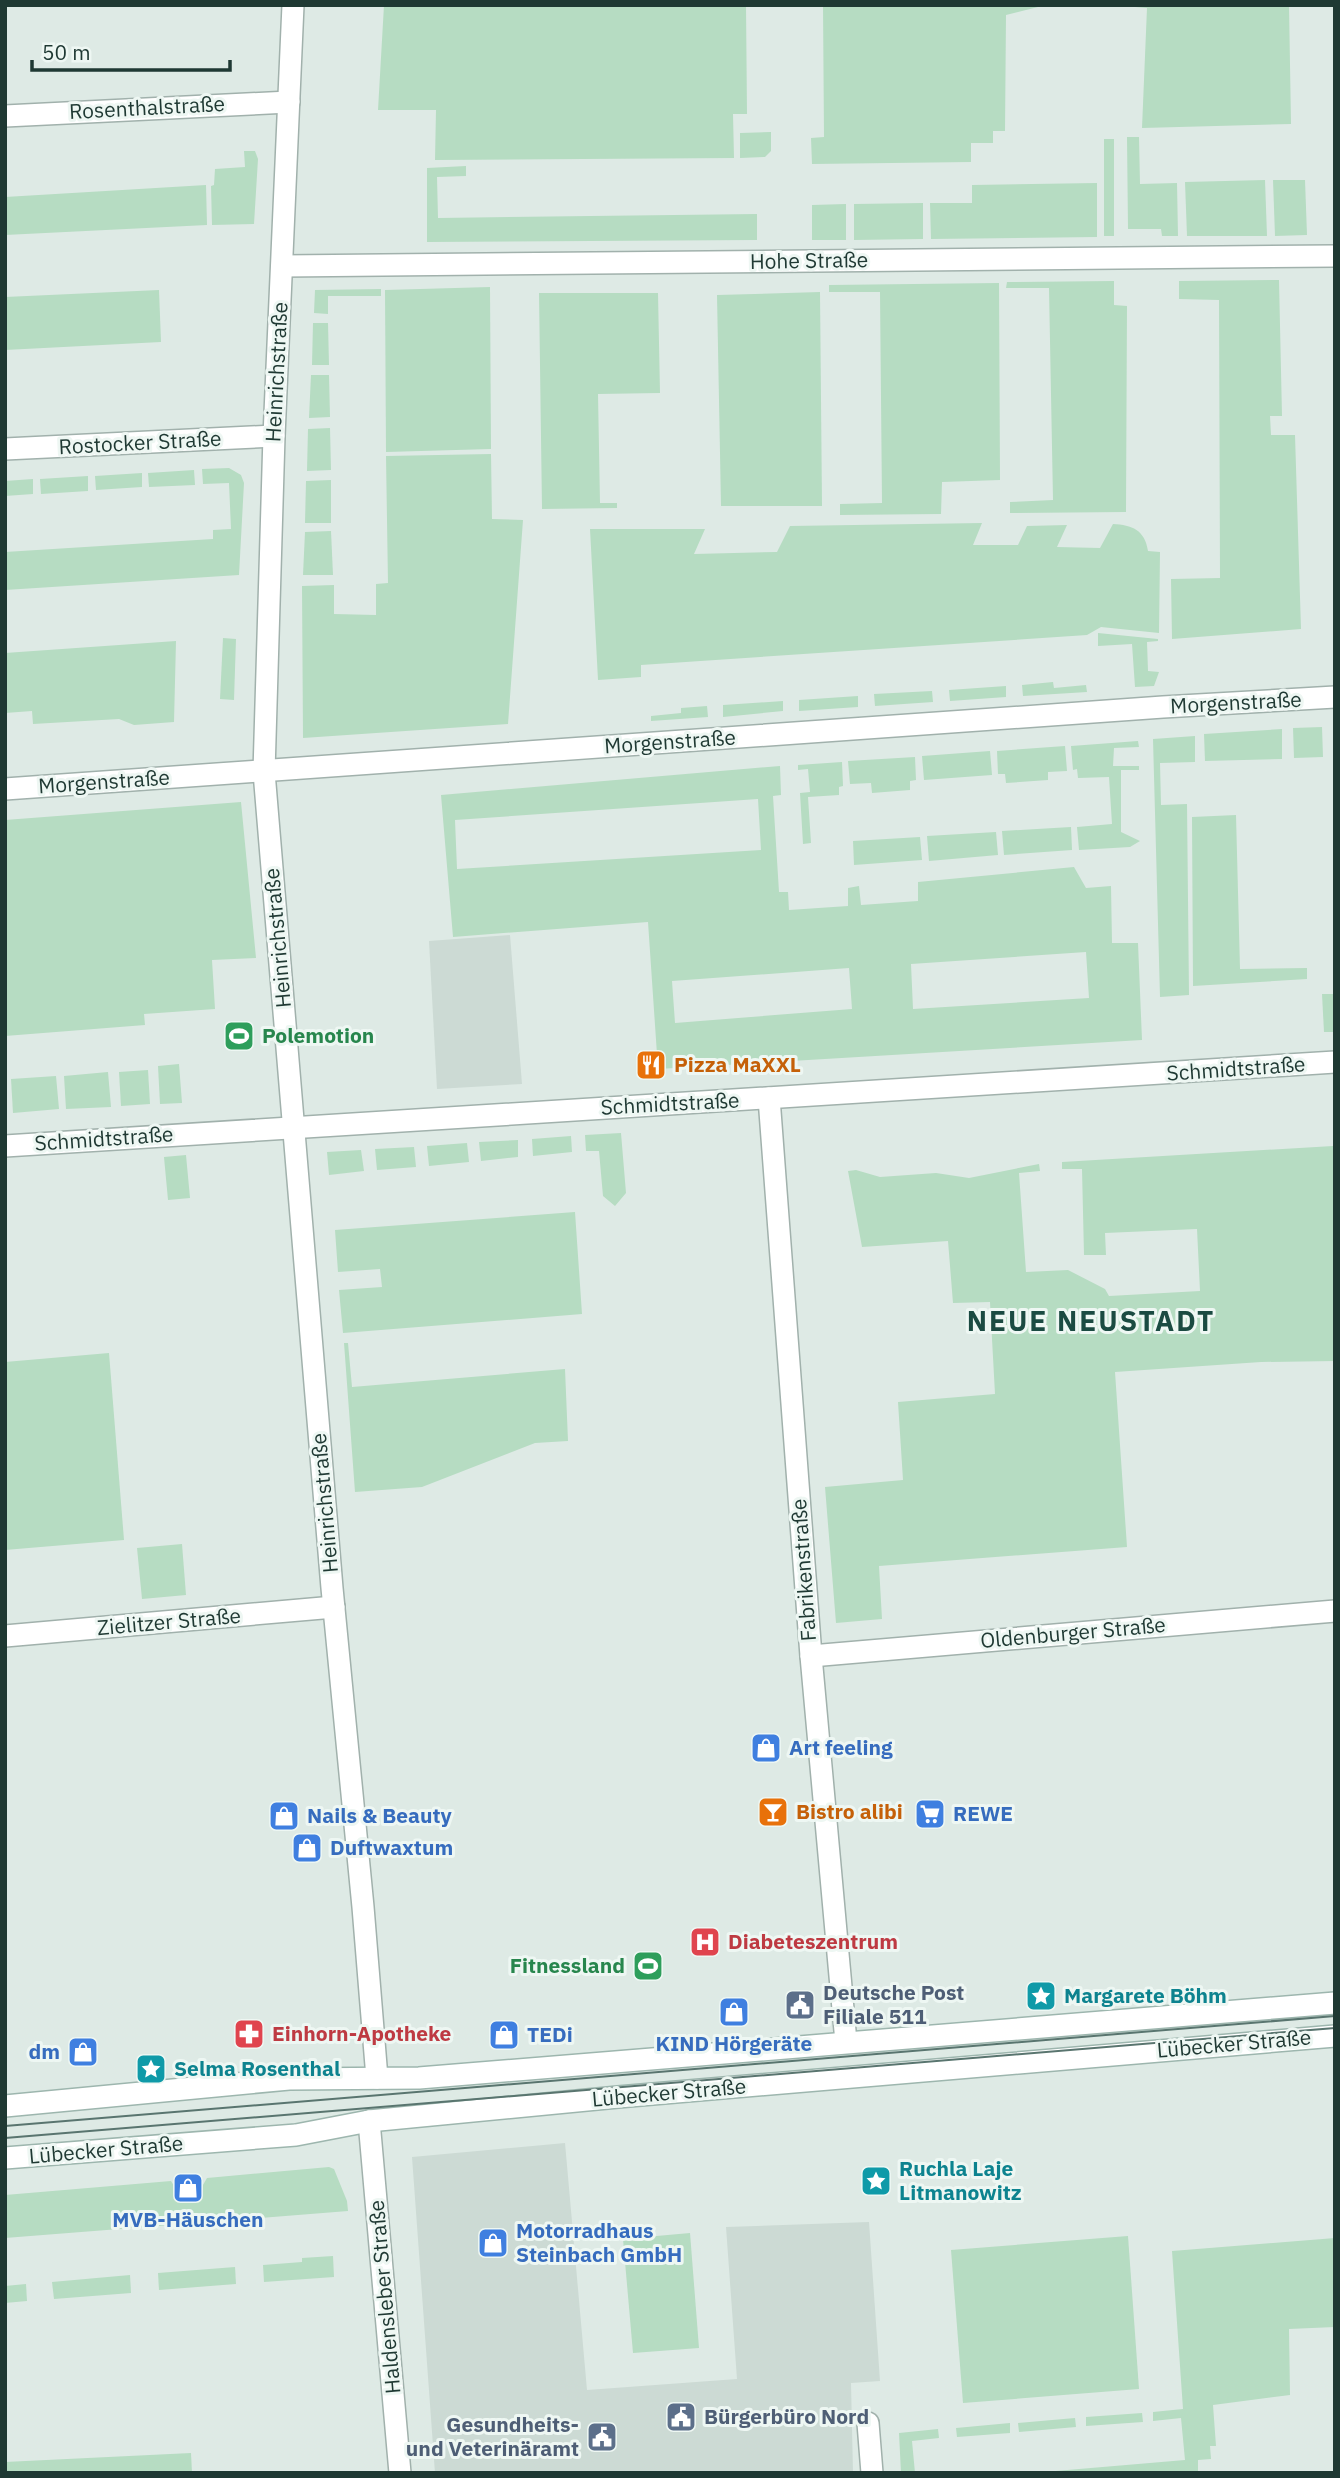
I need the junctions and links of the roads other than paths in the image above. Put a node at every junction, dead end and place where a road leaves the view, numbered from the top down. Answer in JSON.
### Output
{"nodes":[{"id":1,"x":293,"y":5,"type":"edge"},
{"id":2,"x":289,"y":102,"type":"junction"},
{"id":3,"x":5,"y":116,"type":"edge"},
{"id":4,"x":1335,"y":256,"type":"edge"},
{"id":5,"x":282,"y":266,"type":"junction"},
{"id":6,"x":274,"y":436,"type":"junction"},
{"id":7,"x":5,"y":449,"type":"edge"},
{"id":8,"x":1335,"y":697,"type":"edge"},
{"id":9,"x":264,"y":772,"type":"junction"},
{"id":10,"x":5,"y":789,"type":"edge"},
{"id":11,"x":1335,"y":1062,"type":"edge"},
{"id":12,"x":769,"y":1098,"type":"junction"},
{"id":13,"x":294,"y":1128,"type":"junction"},
{"id":14,"x":5,"y":1146,"type":"edge"},
{"id":15,"x":334,"y":1607,"type":"junction"},
{"id":16,"x":1335,"y":1611,"type":"edge"},
{"id":17,"x":5,"y":1636,"type":"edge"},
{"id":18,"x":811,"y":1656,"type":"junction"},
{"id":19,"x":1335,"y":2003,"type":"edge"},
{"id":20,"x":1335,"y":2036,"type":"edge"},
{"id":21,"x":846,"y":2042,"type":"junction"},
{"id":22,"x":377,"y":2078,"type":"junction"},
{"id":23,"x":5,"y":2106,"type":"edge"},
{"id":24,"x":369,"y":2120,"type":"junction"},
{"id":25,"x":5,"y":2158,"type":"edge"},
{"id":26,"x":868,"y":2423,"type":"dead end"},
{"id":27,"x":400,"y":2473,"type":"edge"},
{"id":28,"x":872,"y":2473,"type":"edge"}],
"edges":[{"from":1,"to":2,"type":"street","name":"Heinrichstraße"},
{"from":2,"to":3,"type":"street","name":"Rosenthalstraße"},
{"from":2,"to":5,"type":"street","name":"Heinrichstraße"},
{"from":4,"to":5,"type":"street","name":"Hohe Straße"},
{"from":5,"to":6,"type":"street","name":"Heinrichstraße"},
{"from":6,"to":7,"type":"street","name":"Rostocker Straße"},
{"from":6,"to":9,"type":"street","name":"Heinrichstraße"},
{"from":8,"to":9,"type":"street","name":"Morgenstraße"},
{"from":9,"to":10,"type":"street","name":"Morgenstraße"},
{"from":9,"to":13,"type":"street","name":"Heinrichstraße"},
{"from":11,"to":12,"type":"street","name":"Schmidtstraße"},
{"from":12,"to":13,"type":"street","name":"Schmidtstraße"},
{"from":12,"to":18,"type":"street","name":"Fabrikenstraße"},
{"from":13,"to":14,"type":"street","name":"Schmidtstraße"},
{"from":13,"to":15,"type":"street","name":"Heinrichstraße"},
{"from":15,"to":17,"type":"street","name":"Zielitzer Straße"},
{"from":15,"to":22,"type":"street","name":"Heinrichstraße"},
{"from":16,"to":18,"type":"street","name":"Oldenburger Straße"},
{"from":18,"to":21,"type":"street","name":"Fabrikenstraße"},
{"from":19,"to":21,"type":"street","name":"Lübecker Straße"},
{"from":20,"to":24,"type":"street","name":"Lübecker Straße"},
{"from":21,"to":22,"type":"street","name":"Lübecker Straße"},
{"from":22,"to":23,"type":"street","name":"Lübecker Straße"},
{"from":24,"to":25,"type":"street","name":"Lübecker Straße"},
{"from":24,"to":27,"type":"street","name":"Haldensleber Straße"},
{"from":26,"to":28,"type":"street"}]}
